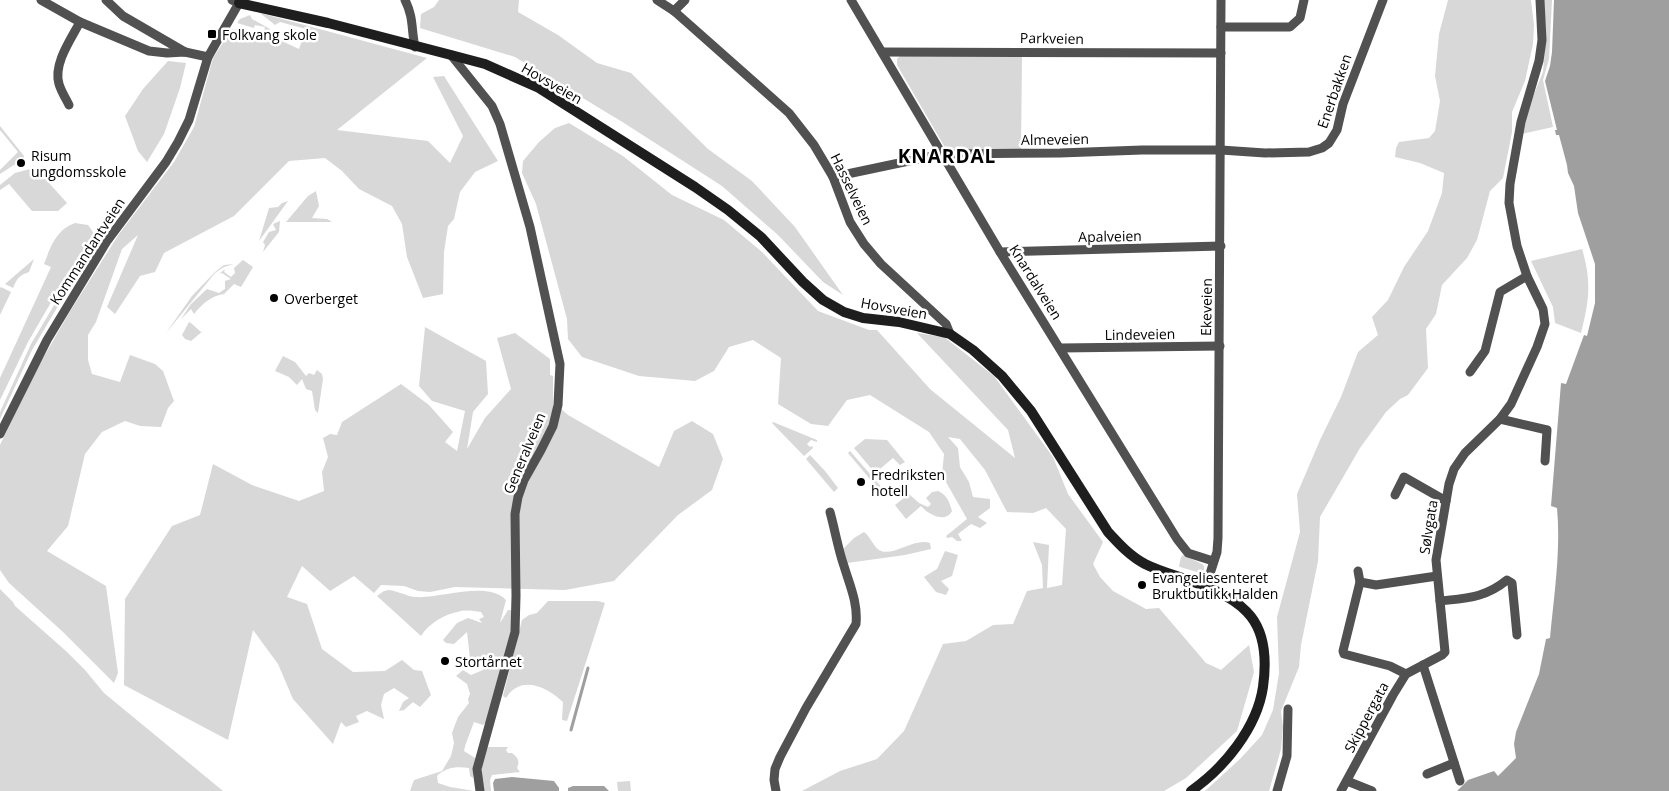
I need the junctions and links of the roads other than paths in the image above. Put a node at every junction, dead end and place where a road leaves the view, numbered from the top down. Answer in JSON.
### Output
{"nodes":[{"id":1,"x":40,"y":0,"type":"edge"},
{"id":2,"x":106,"y":0,"type":"edge"},
{"id":3,"x":405,"y":0,"type":"edge"},
{"id":4,"x":657,"y":0,"type":"edge"},
{"id":5,"x":685,"y":0,"type":"edge"},
{"id":6,"x":851,"y":0,"type":"edge"},
{"id":7,"x":1222,"y":0,"type":"edge"},
{"id":8,"x":1304,"y":0,"type":"edge"},
{"id":9,"x":1383,"y":0,"type":"edge"},
{"id":10,"x":1540,"y":0,"type":"edge"},
{"id":11,"x":235,"y":1,"type":"edge"},
{"id":12,"x":674,"y":11,"type":"junction"},
{"id":13,"x":80,"y":22,"type":"junction"},
{"id":14,"x":1221,"y":27,"type":"junction"},
{"id":15,"x":415,"y":46,"type":"junction"},
{"id":16,"x":185,"y":52,"type":"junction"},
{"id":17,"x":882,"y":52,"type":"junction"},
{"id":18,"x":1221,"y":53,"type":"junction"},
{"id":19,"x":451,"y":55,"type":"junction"},
{"id":20,"x":208,"y":57,"type":"junction"},
{"id":21,"x":69,"y":105,"type":"dead end"},
{"id":22,"x":1221,"y":150,"type":"junction"},
{"id":23,"x":942,"y":154,"type":"junction"},
{"id":24,"x":833,"y":177,"type":"junction"},
{"id":25,"x":1221,"y":246,"type":"junction"},
{"id":26,"x":1000,"y":252,"type":"junction"},
{"id":27,"x":1527,"y":276,"type":"junction"},
{"id":28,"x":950,"y":334,"type":"junction"},
{"id":29,"x":1220,"y":346,"type":"junction"},
{"id":30,"x":1061,"y":348,"type":"junction"},
{"id":31,"x":1470,"y":372,"type":"dead end"},
{"id":32,"x":1500,"y":419,"type":"junction"},
{"id":33,"x":0,"y":434,"type":"edge"},
{"id":34,"x":1545,"y":461,"type":"dead end"},
{"id":35,"x":1395,"y":495,"type":"dead end"},
{"id":36,"x":1446,"y":501,"type":"junction"},
{"id":37,"x":830,"y":512,"type":"dead end"},
{"id":38,"x":1214,"y":562,"type":"junction"},
{"id":39,"x":1358,"y":571,"type":"dead end"},
{"id":40,"x":1437,"y":576,"type":"junction"},
{"id":41,"x":1360,"y":582,"type":"junction"},
{"id":42,"x":1206,"y":586,"type":"junction"},
{"id":43,"x":1440,"y":601,"type":"junction"},
{"id":44,"x":1516,"y":635,"type":"dead end"},
{"id":45,"x":1442,"y":655,"type":"joint"},
{"id":46,"x":1423,"y":665,"type":"junction"},
{"id":47,"x":1406,"y":674,"type":"junction"},
{"id":48,"x":1288,"y":709,"type":"dead end"},
{"id":49,"x":1454,"y":764,"type":"junction"},
{"id":50,"x":1427,"y":774,"type":"dead end"},
{"id":51,"x":1347,"y":781,"type":"junction"},
{"id":52,"x":1460,"y":781,"type":"dead end"},
{"id":53,"x":480,"y":791,"type":"edge"},
{"id":54,"x":776,"y":791,"type":"edge"},
{"id":55,"x":1191,"y":791,"type":"edge"},
{"id":56,"x":1277,"y":791,"type":"edge"},
{"id":57,"x":1341,"y":791,"type":"edge"},
{"id":58,"x":1372,"y":791,"type":"edge"}],
"edges":[{"from":1,"to":13,"type":"street"},
{"from":2,"to":16,"type":"street"},
{"from":3,"to":15,"type":"street"},
{"from":4,"to":12,"type":"street","name":"Hasselveien"},
{"from":5,"to":12,"type":"street"},
{"from":6,"to":17,"type":"street","name":"Knardalveien"},
{"from":7,"to":14,"type":"street","name":"Ekeveien"},
{"from":8,"to":14,"type":"street"},
{"from":9,"to":22,"type":"street","name":"Enerbakken"},
{"from":10,"to":27,"type":"street"},
{"from":11,"to":15,"type":"street","name":"Hovsveien"},
{"from":11,"to":20,"type":"street","name":"Kommandantveien"},
{"from":12,"to":24,"type":"street","name":"Hasselveien"},
{"from":13,"to":16,"type":"street"},
{"from":13,"to":21,"type":"street"},
{"from":14,"to":18,"type":"street","name":"Ekeveien"},
{"from":15,"to":19,"type":"street","name":"Hovsveien"},
{"from":16,"to":20,"type":"street"},
{"from":17,"to":18,"type":"street","name":"Parkveien"},
{"from":17,"to":23,"type":"street","name":"Knardalveien"},
{"from":18,"to":22,"type":"street","name":"Ekeveien"},
{"from":19,"to":28,"type":"street","name":"Hovsveien"},
{"from":19,"to":53,"type":"street","name":"Generalveien"},
{"from":20,"to":33,"type":"street","name":"Kommandantveien"},
{"from":22,"to":23,"type":"street","name":"Almeveien"},
{"from":22,"to":25,"type":"street","name":"Ekeveien"},
{"from":23,"to":24,"type":"street","name":"Almeveien"},
{"from":23,"to":26,"type":"street","name":"Knardalveien"},
{"from":24,"to":28,"type":"street","name":"Hasselveien"},
{"from":25,"to":26,"type":"street","name":"Apalveien"},
{"from":25,"to":29,"type":"street","name":"Ekeveien"},
{"from":26,"to":30,"type":"street","name":"Knardalveien"},
{"from":27,"to":31,"type":"street"},
{"from":27,"to":32,"type":"street"},
{"from":28,"to":42,"type":"street","name":"Hovsveien"},
{"from":29,"to":30,"type":"street","name":"Lindeveien"},
{"from":29,"to":38,"type":"street","name":"Ekeveien"},
{"from":30,"to":38,"type":"street","name":"Knardalveien"},
{"from":32,"to":34,"type":"street"},
{"from":32,"to":36,"type":"street","name":"Sølvgata"},
{"from":35,"to":36,"type":"street"},
{"from":36,"to":40,"type":"street","name":"Sølvgata"},
{"from":37,"to":54,"type":"street"},
{"from":38,"to":42,"type":"street","name":"Ekeveien"},
{"from":39,"to":41,"type":"street"},
{"from":40,"to":41,"type":"street"},
{"from":40,"to":43,"type":"street","name":"Sølvgata"},
{"from":41,"to":47,"type":"street"},
{"from":42,"to":55,"type":"street","name":"Hovsveien"},
{"from":43,"to":44,"type":"street"},
{"from":43,"to":45,"type":"street","name":"Sølvgata"},
{"from":45,"to":46,"type":"street","name":"Skippergata"},
{"from":46,"to":47,"type":"street","name":"Skippergata"},
{"from":46,"to":49,"type":"street"},
{"from":47,"to":51,"type":"street","name":"Skippergata"},
{"from":48,"to":56,"type":"street"},
{"from":49,"to":50,"type":"street"},
{"from":49,"to":52,"type":"street"},
{"from":51,"to":57,"type":"street","name":"Skippergata"},
{"from":51,"to":58,"type":"street"}]}
